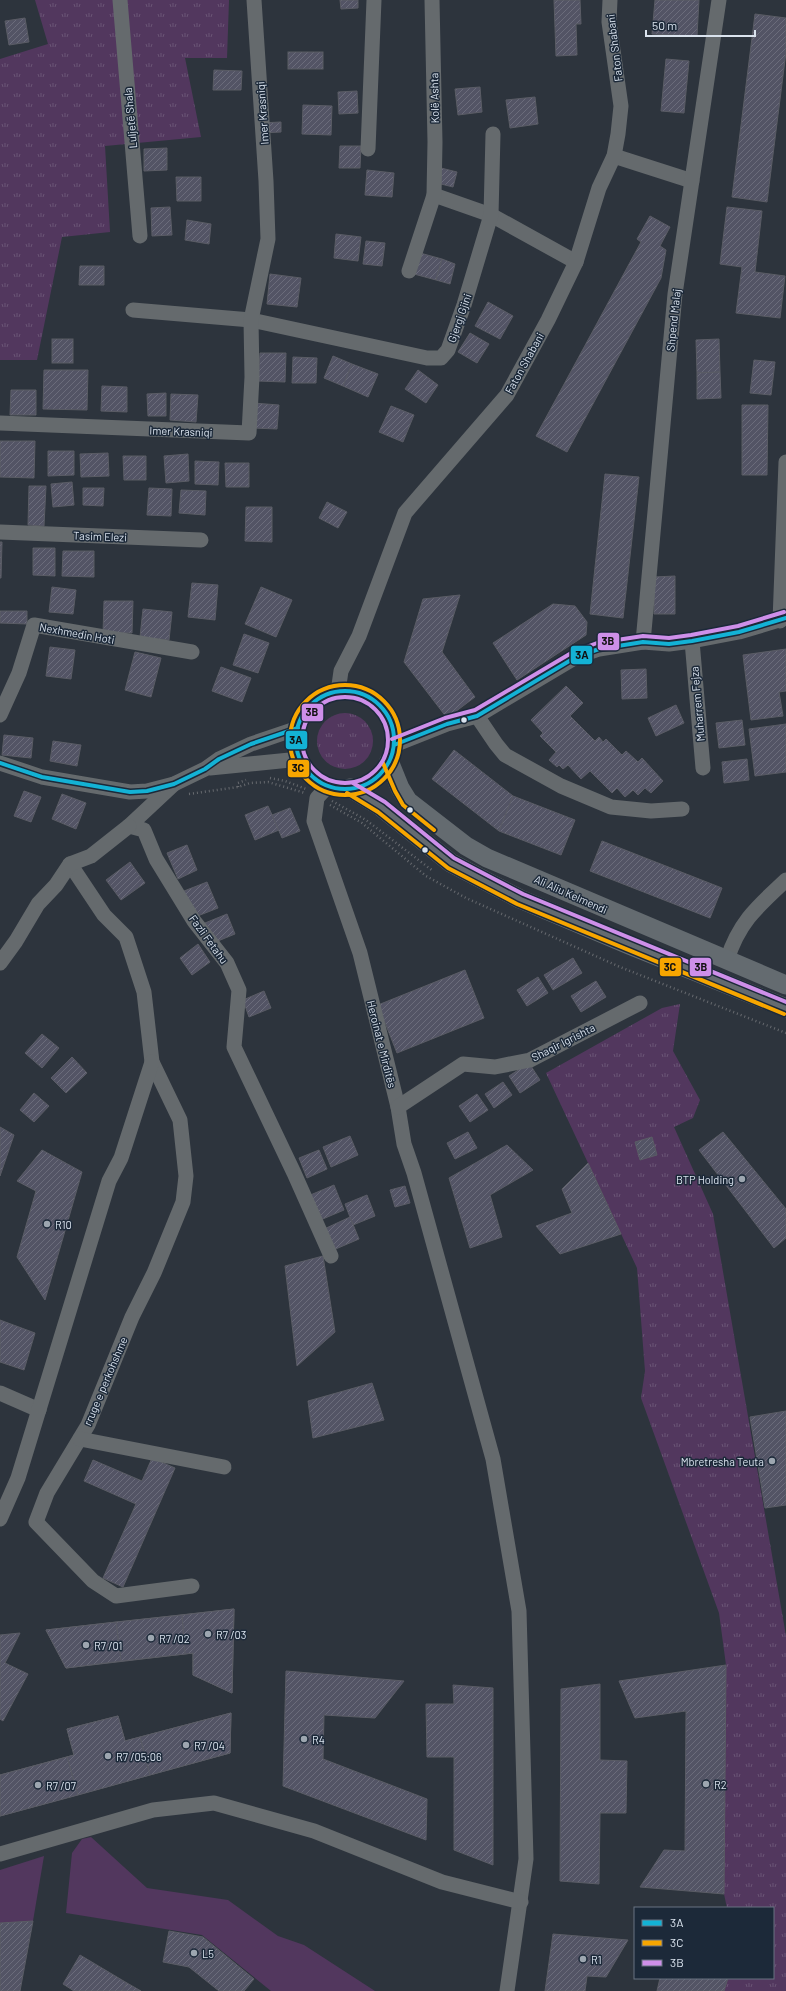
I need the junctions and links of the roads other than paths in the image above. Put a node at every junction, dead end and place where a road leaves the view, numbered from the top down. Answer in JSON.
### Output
{"nodes":[{"id":1,"x":120,"y":0,"type":"edge"},
{"id":2,"x":254,"y":0,"type":"edge"},
{"id":3,"x":374,"y":0,"type":"edge"},
{"id":4,"x":432,"y":0,"type":"edge"},
{"id":5,"x":610,"y":0,"type":"edge"},
{"id":6,"x":719,"y":0,"type":"edge"},
{"id":7,"x":493,"y":134,"type":"dead end"},
{"id":8,"x":368,"y":149,"type":"dead end"},
{"id":9,"x":614,"y":156,"type":"junction"},
{"id":10,"x":692,"y":181,"type":"junction"},
{"id":11,"x":434,"y":195,"type":"junction"},
{"id":12,"x":491,"y":215,"type":"junction"},
{"id":13,"x":140,"y":236,"type":"dead end"},
{"id":14,"x":576,"y":262,"type":"junction"},
{"id":15,"x":409,"y":271,"type":"dead end"},
{"id":16,"x":133,"y":310,"type":"dead end"},
{"id":17,"x":251,"y":320,"type":"junction"},
{"id":18,"x":0,"y":423,"type":"edge"},
{"id":19,"x":786,"y":462,"type":"edge"},
{"id":20,"x":0,"y":532,"type":"edge"},
{"id":21,"x":201,"y":540,"type":"dead end"},
{"id":22,"x":783,"y":620,"type":"edge"},
{"id":23,"x":692,"y":641,"type":"junction"},
{"id":24,"x":643,"y":642,"type":"junction"},
{"id":25,"x":192,"y":652,"type":"dead end"},
{"id":26,"x":338,"y":692,"type":"junction"},
{"id":27,"x":0,"y":715,"type":"edge"},
{"id":28,"x":477,"y":716,"type":"junction"},
{"id":29,"x":298,"y":728,"type":"junction"},
{"id":30,"x":391,"y":753,"type":"junction"},
{"id":31,"x":300,"y":759,"type":"junction"},
{"id":32,"x":0,"y":763,"type":"edge"},
{"id":33,"x":703,"y":768,"type":"dead end"},
{"id":34,"x":205,"y":769,"type":"junction"},
{"id":35,"x":174,"y":784,"type":"junction"},
{"id":36,"x":328,"y":786,"type":"junction"},
{"id":37,"x":350,"y":788,"type":"junction"},
{"id":38,"x":682,"y":809,"type":"dead end"},
{"id":39,"x":129,"y":826,"type":"junction"},
{"id":40,"x":70,"y":864,"type":"junction"},
{"id":41,"x":786,"y":880,"type":"edge"},
{"id":42,"x":727,"y":960,"type":"junction"},
{"id":43,"x":0,"y":963,"type":"edge"},
{"id":44,"x":786,"y":985,"type":"edge"},
{"id":45,"x":640,"y":1003,"type":"dead end"},
{"id":46,"x":786,"y":1008,"type":"edge"},
{"id":47,"x":152,"y":1062,"type":"junction"},
{"id":48,"x":398,"y":1107,"type":"junction"},
{"id":49,"x":331,"y":1256,"type":"dead end"},
{"id":50,"x":0,"y":1393,"type":"edge"},
{"id":51,"x":39,"y":1410,"type":"junction"},
{"id":52,"x":80,"y":1439,"type":"junction"},
{"id":53,"x":224,"y":1467,"type":"dead end"},
{"id":54,"x":0,"y":1519,"type":"edge"},
{"id":55,"x":192,"y":1586,"type":"dead end"},
{"id":56,"x":0,"y":1854,"type":"edge"},
{"id":57,"x":520,"y":1902,"type":"junction"},
{"id":58,"x":508,"y":1991,"type":"edge"}],
"edges":[{"from":1,"to":13,"type":"street","name":"Luljetë Shala"},
{"from":2,"to":17,"type":"street","name":"Imer Krasniqi"},
{"from":3,"to":8,"type":"street"},
{"from":4,"to":11,"type":"street","name":"Kolë Ashta"},
{"from":5,"to":9,"type":"street","name":"Faton Shabani"},
{"from":6,"to":10,"type":"street","name":"Shpend Malaj"},
{"from":7,"to":12,"type":"street","name":"Gjergj Gjini"},
{"from":9,"to":10,"type":"street"},
{"from":9,"to":14,"type":"street","name":"Faton Shabani"},
{"from":10,"to":24,"type":"street","name":"Shpend Malaj"},
{"from":11,"to":12,"type":"street"},
{"from":11,"to":15,"type":"street","name":"Kolë Ashta"},
{"from":12,"to":14,"type":"street"},
{"from":12,"to":17,"type":"street","name":"Gjergj Gjini"},
{"from":14,"to":26,"type":"street","name":"Faton Shabani"},
{"from":16,"to":17,"type":"street"},
{"from":17,"to":18,"type":"street","name":"Imer Krasniqi"},
{"from":19,"to":22,"type":"street"},
{"from":20,"to":21,"type":"street","name":"Tasim Elezi"},
{"from":22,"to":23,"type":"street"},
{"from":23,"to":24,"type":"street"},
{"from":23,"to":33,"type":"street","name":"Muharrem Fejza"},
{"from":24,"to":28,"type":"street"},
{"from":25,"to":27,"type":"street","name":"Nexhmedin Hoti"},
{"from":26,"to":29,"type":"street"},
{"from":26,"to":30,"type":"street"},
{"from":28,"to":30,"type":"street"},
{"from":28,"to":38,"type":"street"},
{"from":29,"to":31,"type":"street"},
{"from":29,"to":34,"type":"street"},
{"from":30,"to":37,"type":"street"},
{"from":30,"to":42,"type":"main road","name":"Ali Aliu Kelmendi"},
{"from":31,"to":34,"type":"street"},
{"from":31,"to":36,"type":"street"},
{"from":32,"to":35,"type":"street"},
{"from":34,"to":35,"type":"street"},
{"from":35,"to":39,"type":"street"},
{"from":36,"to":37,"type":"street"},
{"from":36,"to":48,"type":"street","name":"Heroinat e Mirditës"},
{"from":37,"to":46,"type":"main road"},
{"from":39,"to":40,"type":"street"},
{"from":39,"to":49,"type":"street","name":"Fazli Fetahu"},
{"from":40,"to":43,"type":"street"},
{"from":40,"to":47,"type":"street","name":"rruge e perkohshme"},
{"from":41,"to":42,"type":"street"},
{"from":42,"to":44,"type":"main road","name":"Ali Aliu Kelmendi"},
{"from":45,"to":48,"type":"street","name":"Shaqir Igrishta"},
{"from":47,"to":51,"type":"street","name":"rruge e perkohshme"},
{"from":47,"to":52,"type":"street","name":"rruge e perkohshme"},
{"from":48,"to":57,"type":"street","name":"Heroinat e Mirditës"},
{"from":50,"to":51,"type":"street"},
{"from":51,"to":54,"type":"street","name":"rruge e perkohshme"},
{"from":52,"to":53,"type":"street"},
{"from":52,"to":55,"type":"street","name":"rruge e perkohshme"},
{"from":56,"to":57,"type":"street"},
{"from":57,"to":58,"type":"street","name":"Heroinat e Mirditës"}]}
